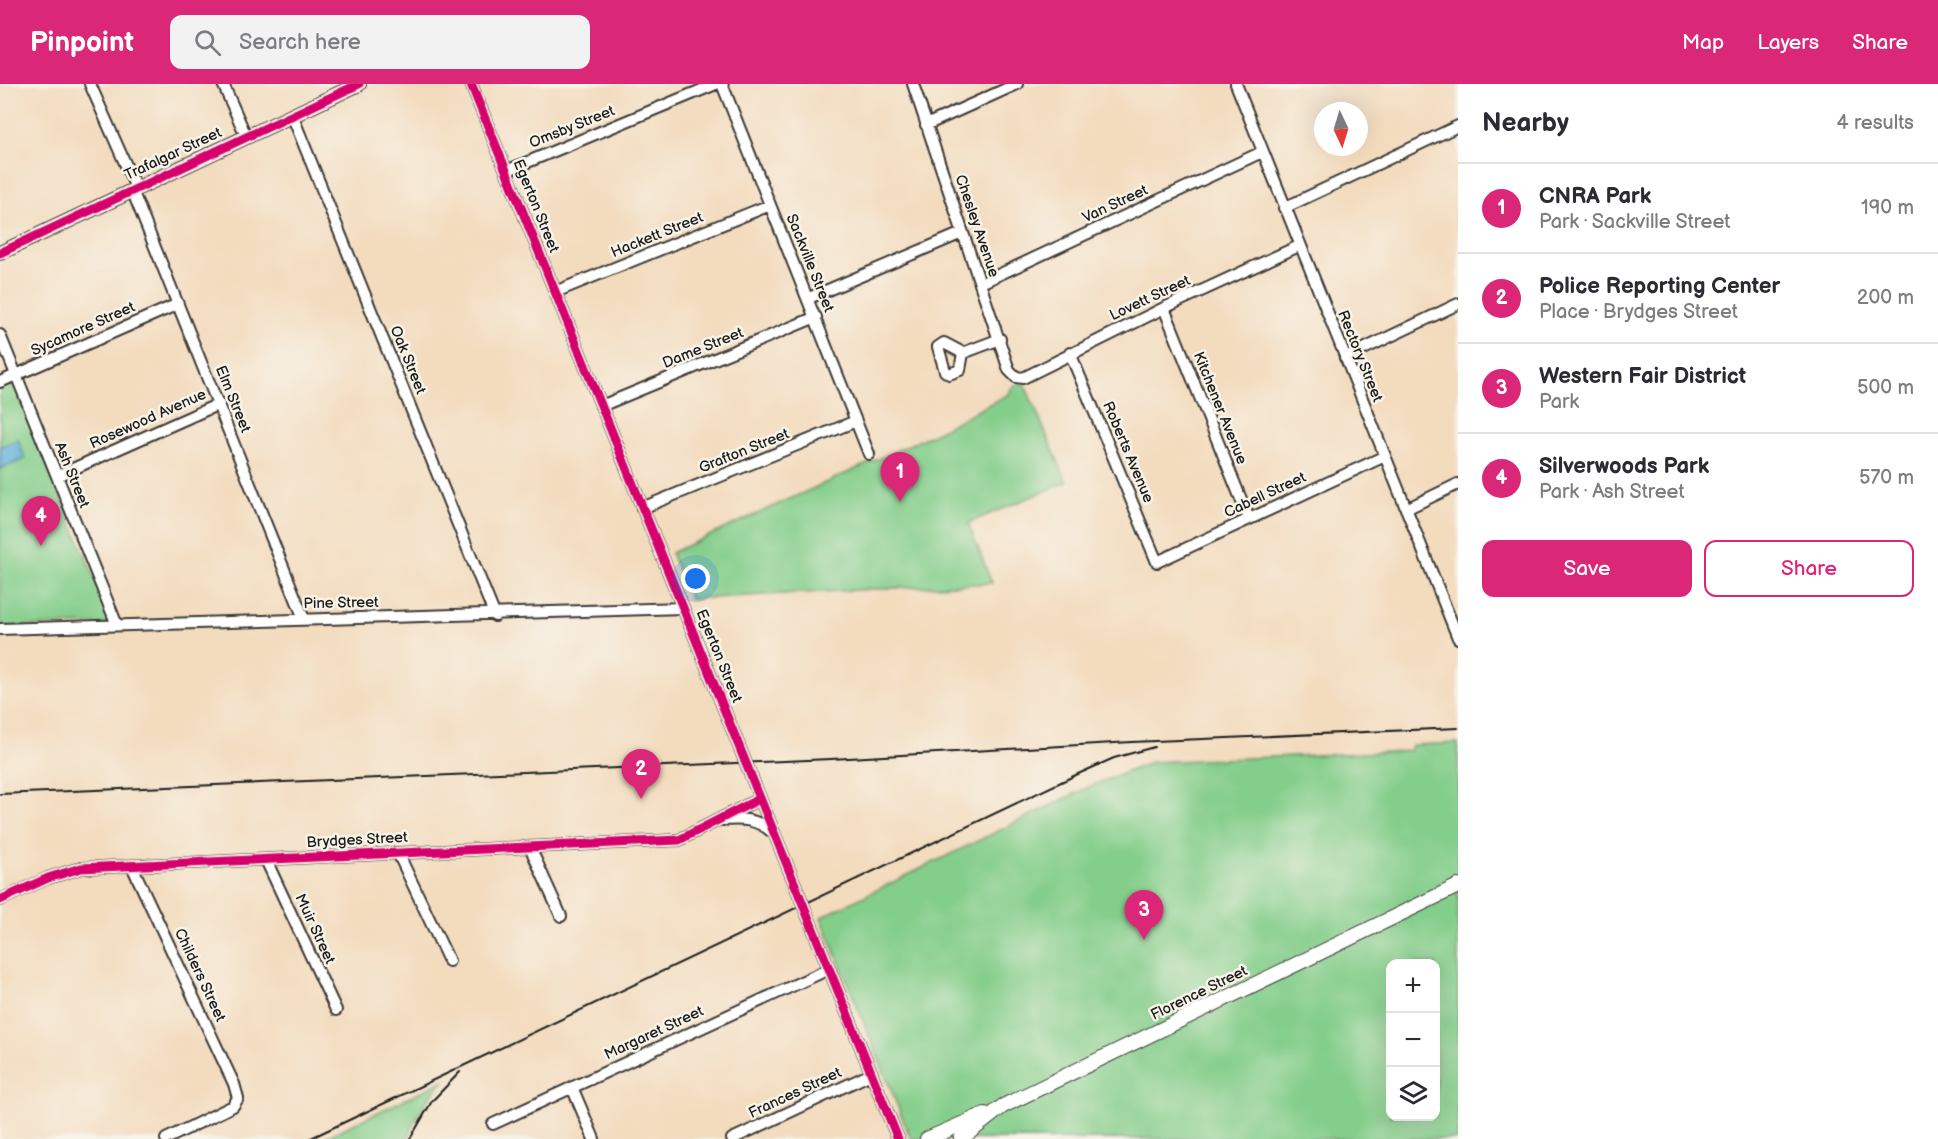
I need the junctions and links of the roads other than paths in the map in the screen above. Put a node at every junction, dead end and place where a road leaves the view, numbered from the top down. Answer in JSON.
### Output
{"nodes":[{"id":1,"x":90,"y":84,"type":"edge"},
{"id":2,"x":223,"y":84,"type":"edge"},
{"id":3,"x":358,"y":84,"type":"edge"},
{"id":4,"x":471,"y":84,"type":"edge"},
{"id":5,"x":716,"y":84,"type":"edge"},
{"id":6,"x":722,"y":84,"type":"edge"},
{"id":7,"x":913,"y":84,"type":"edge"},
{"id":8,"x":1017,"y":84,"type":"edge"},
{"id":9,"x":1236,"y":84,"type":"edge"},
{"id":10,"x":292,"y":115,"type":"junction"},
{"id":11,"x":926,"y":125,"type":"junction"},
{"id":12,"x":1458,"y":126,"type":"edge"},
{"id":13,"x":246,"y":136,"type":"junction"},
{"id":14,"x":1262,"y":152,"type":"junction"},
{"id":15,"x":506,"y":171,"type":"junction"},
{"id":16,"x":134,"y":189,"type":"junction"},
{"id":17,"x":770,"y":205,"type":"junction"},
{"id":18,"x":1284,"y":208,"type":"junction"},
{"id":19,"x":962,"y":233,"type":"junction"},
{"id":20,"x":1299,"y":246,"type":"junction"},
{"id":21,"x":0,"y":253,"type":"edge"},
{"id":22,"x":981,"y":284,"type":"junction"},
{"id":23,"x":555,"y":292,"type":"junction"},
{"id":24,"x":809,"y":298,"type":"junction"},
{"id":25,"x":178,"y":304,"type":"junction"},
{"id":26,"x":1458,"y":304,"type":"edge"},
{"id":27,"x":1164,"y":308,"type":"junction"},
{"id":28,"x":816,"y":317,"type":"junction"},
{"id":29,"x":0,"y":335,"type":"edge"},
{"id":30,"x":1000,"y":339,"type":"junction"},
{"id":31,"x":963,"y":353,"type":"dead end"},
{"id":32,"x":1070,"y":353,"type":"junction"},
{"id":33,"x":1345,"y":358,"type":"junction"},
{"id":34,"x":16,"y":374,"type":"junction"},
{"id":35,"x":1016,"y":377,"type":"joint"},
{"id":36,"x":0,"y":382,"type":"edge"},
{"id":37,"x":219,"y":404,"type":"junction"},
{"id":38,"x":601,"y":406,"type":"junction"},
{"id":39,"x":856,"y":421,"type":"junction"},
{"id":40,"x":869,"y":454,"type":"dead end"},
{"id":41,"x":1385,"y":456,"type":"junction"},
{"id":42,"x":57,"y":476,"type":"junction"},
{"id":43,"x":1458,"y":484,"type":"edge"},
{"id":44,"x":642,"y":508,"type":"junction"},
{"id":45,"x":1406,"y":509,"type":"junction"},
{"id":46,"x":1249,"y":519,"type":"junction"},
{"id":47,"x":1157,"y":562,"type":"joint"},
{"id":48,"x":683,"y":608,"type":"junction"},
{"id":49,"x":495,"y":616,"type":"junction"},
{"id":50,"x":304,"y":619,"type":"junction"},
{"id":51,"x":117,"y":625,"type":"junction"},
{"id":52,"x":0,"y":629,"type":"edge"},
{"id":53,"x":1458,"y":638,"type":"edge"},
{"id":54,"x":759,"y":799,"type":"junction"},
{"id":55,"x":716,"y":820,"type":"junction"},
{"id":56,"x":774,"y":835,"type":"junction"},
{"id":57,"x":530,"y":847,"type":"junction"},
{"id":58,"x":398,"y":854,"type":"junction"},
{"id":59,"x":266,"y":860,"type":"junction"},
{"id":60,"x":132,"y":866,"type":"junction"},
{"id":61,"x":1458,"y":886,"type":"edge"},
{"id":62,"x":0,"y":900,"type":"edge"},
{"id":63,"x":561,"y":916,"type":"dead end"},
{"id":64,"x":448,"y":961,"type":"dead end"},
{"id":65,"x":829,"y":969,"type":"junction"},
{"id":66,"x":336,"y":1010,"type":"dead end"},
{"id":67,"x":872,"y":1074,"type":"junction"},
{"id":68,"x":572,"y":1087,"type":"junction"},
{"id":69,"x":1003,"y":1106,"type":"junction"},
{"id":70,"x":493,"y":1124,"type":"dead end"},
{"id":71,"x":166,"y":1139,"type":"edge"},
{"id":72,"x":594,"y":1139,"type":"edge"},
{"id":73,"x":732,"y":1139,"type":"edge"},
{"id":74,"x":898,"y":1139,"type":"edge"},
{"id":75,"x":927,"y":1139,"type":"edge"},
{"id":76,"x":961,"y":1139,"type":"edge"}],
"edges":[{"from":1,"to":16,"type":"street","name":"Elm Street"},
{"from":2,"to":13,"type":"street"},
{"from":3,"to":10,"type":"main road","name":"Trafalgar Street"},
{"from":4,"to":15,"type":"street","name":"Egerton Street"},
{"from":5,"to":15,"type":"street","name":"Omsby Street"},
{"from":6,"to":17,"type":"street","name":"Sackville Street"},
{"from":7,"to":11,"type":"street","name":"Chesley Avenue"},
{"from":8,"to":11,"type":"street"},
{"from":9,"to":14,"type":"street","name":"Rectory Street"},
{"from":10,"to":13,"type":"main road","name":"Trafalgar Street"},
{"from":10,"to":49,"type":"street","name":"Oak Street"},
{"from":11,"to":19,"type":"street","name":"Chesley Avenue"},
{"from":12,"to":18,"type":"street"},
{"from":13,"to":16,"type":"main road","name":"Trafalgar Street"},
{"from":14,"to":18,"type":"street","name":"Rectory Street"},
{"from":14,"to":22,"type":"street","name":"Van Street"},
{"from":15,"to":23,"type":"street","name":"Egerton Street"},
{"from":16,"to":21,"type":"main road","name":"Trafalgar Street"},
{"from":16,"to":25,"type":"street","name":"Elm Street"},
{"from":17,"to":23,"type":"street","name":"Hackett Street"},
{"from":17,"to":24,"type":"street","name":"Sackville Street"},
{"from":18,"to":20,"type":"street","name":"Rectory Street"},
{"from":19,"to":22,"type":"street","name":"Chesley Avenue"},
{"from":19,"to":24,"type":"street"},
{"from":20,"to":27,"type":"street","name":"Lovett Street"},
{"from":20,"to":33,"type":"street","name":"Rectory Street"},
{"from":22,"to":30,"type":"street","name":"Chesley Avenue"},
{"from":23,"to":38,"type":"street","name":"Egerton Street"},
{"from":24,"to":28,"type":"street","name":"Sackville Street"},
{"from":25,"to":34,"type":"street","name":"Sycamore Street"},
{"from":25,"to":37,"type":"street","name":"Elm Street"},
{"from":26,"to":33,"type":"street"},
{"from":27,"to":32,"type":"street","name":"Lovett Street"},
{"from":27,"to":46,"type":"street","name":"Kitchener Avenue"},
{"from":28,"to":38,"type":"street","name":"Dame Street"},
{"from":28,"to":39,"type":"street","name":"Sackville Street"},
{"from":29,"to":34,"type":"street","name":"Ash Street"},
{"from":30,"to":31,"type":"street"},
{"from":30,"to":35,"type":"street","name":"Chesley Avenue"},
{"from":32,"to":35,"type":"street","name":"Lovett Street"},
{"from":32,"to":47,"type":"street","name":"Roberts Avenue"},
{"from":33,"to":41,"type":"street","name":"Rectory Street"},
{"from":34,"to":36,"type":"street","name":"Sycamore Street"},
{"from":34,"to":42,"type":"street","name":"Ash Street"},
{"from":37,"to":42,"type":"street","name":"Rosewood Avenue"},
{"from":37,"to":50,"type":"street","name":"Elm Street"},
{"from":38,"to":44,"type":"street","name":"Egerton Street"},
{"from":39,"to":40,"type":"street","name":"Sackville Street"},
{"from":39,"to":44,"type":"street","name":"Grafton Street"},
{"from":41,"to":45,"type":"street","name":"Rectory Street"},
{"from":41,"to":46,"type":"street","name":"Cabell Street"},
{"from":42,"to":51,"type":"street","name":"Ash Street"},
{"from":43,"to":45,"type":"street"},
{"from":44,"to":48,"type":"street","name":"Egerton Street"},
{"from":45,"to":53,"type":"street","name":"Rectory Street"},
{"from":46,"to":47,"type":"street","name":"Cabell Street"},
{"from":48,"to":49,"type":"street","name":"Pine Street"},
{"from":48,"to":54,"type":"street","name":"Egerton Street"},
{"from":49,"to":50,"type":"street","name":"Pine Street"},
{"from":50,"to":51,"type":"street","name":"Pine Street"},
{"from":51,"to":52,"type":"street","name":"Pine Street"},
{"from":54,"to":55,"type":"street","name":"Brydges Street"},
{"from":54,"to":56,"type":"street","name":"Egerton Street"},
{"from":55,"to":56,"type":"street"},
{"from":55,"to":57,"type":"street","name":"Brydges Street"},
{"from":56,"to":65,"type":"street","name":"Egerton Street"},
{"from":57,"to":58,"type":"street","name":"Brydges Street"},
{"from":57,"to":63,"type":"street"},
{"from":58,"to":59,"type":"street","name":"Brydges Street"},
{"from":58,"to":64,"type":"street"},
{"from":59,"to":60,"type":"street","name":"Brydges Street"},
{"from":59,"to":66,"type":"street","name":"Muir Street"},
{"from":60,"to":62,"type":"street","name":"Brydges Street"},
{"from":60,"to":71,"type":"street","name":"Childers Street"},
{"from":61,"to":69,"type":"main road","name":"Florence Street"},
{"from":65,"to":67,"type":"street","name":"Egerton Street"},
{"from":65,"to":68,"type":"street","name":"Margaret Street"},
{"from":67,"to":73,"type":"street","name":"Frances Street"},
{"from":67,"to":74,"type":"street","name":"Egerton Street"},
{"from":68,"to":70,"type":"street","name":"Margaret Street"},
{"from":68,"to":72,"type":"street"},
{"from":69,"to":75,"type":"main road"},
{"from":69,"to":76,"type":"main road","name":"Florence Street"}]}
